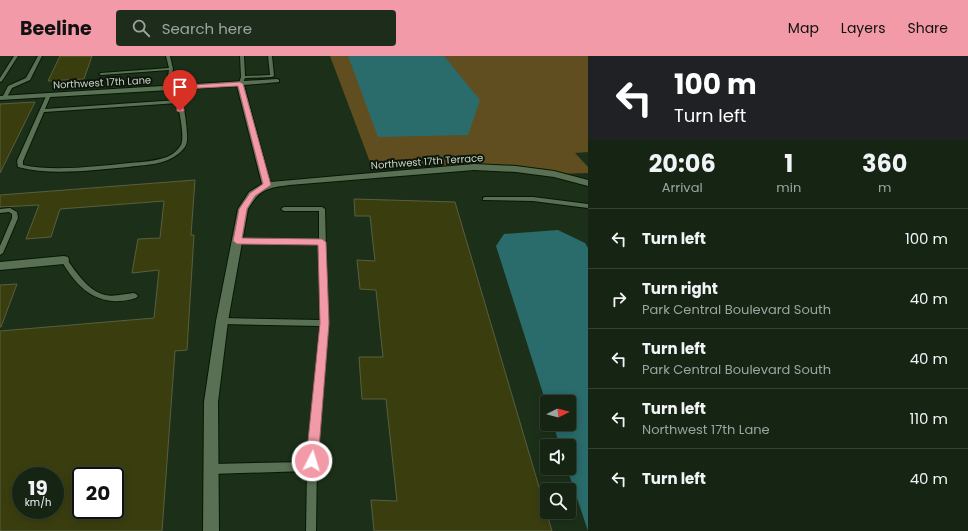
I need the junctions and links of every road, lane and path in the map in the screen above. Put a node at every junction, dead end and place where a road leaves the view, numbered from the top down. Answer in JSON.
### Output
{"nodes":[{"id":1,"x":16,"y":56,"type":"edge"},
{"id":2,"x":40,"y":56,"type":"edge"},
{"id":3,"x":168,"y":56,"type":"edge"},
{"id":4,"x":242,"y":56,"type":"edge"},
{"id":5,"x":270,"y":56,"type":"edge"},
{"id":6,"x":171,"y":69,"type":"junction"},
{"id":7,"x":101,"y":74,"type":"dead end"},
{"id":8,"x":242,"y":80,"type":"junction"},
{"id":9,"x":0,"y":81,"type":"edge"},
{"id":10,"x":276,"y":81,"type":"dead end"},
{"id":11,"x":10,"y":87,"type":"junction"},
{"id":12,"x":179,"y":87,"type":"junction"},
{"id":13,"x":168,"y":88,"type":"junction"},
{"id":14,"x":49,"y":95,"type":"junction"},
{"id":15,"x":2,"y":98,"type":"edge"},
{"id":16,"x":180,"y":101,"type":"junction"},
{"id":17,"x":42,"y":111,"type":"junction"},
{"id":18,"x":588,"y":183,"type":"edge"},
{"id":19,"x":267,"y":185,"type":"junction"},
{"id":20,"x":485,"y":199,"type":"dead end"},
{"id":21,"x":588,"y":206,"type":"edge"},
{"id":22,"x":284,"y":209,"type":"dead end"},
{"id":23,"x":0,"y":211,"type":"edge"},
{"id":24,"x":237,"y":241,"type":"junction"},
{"id":25,"x":322,"y":242,"type":"junction"},
{"id":26,"x":0,"y":253,"type":"edge"},
{"id":27,"x":64,"y":260,"type":"joint"},
{"id":28,"x":0,"y":266,"type":"edge"},
{"id":29,"x":134,"y":296,"type":"dead end"},
{"id":30,"x":222,"y":321,"type":"junction"},
{"id":31,"x":324,"y":323,"type":"junction"},
{"id":32,"x":312,"y":466,"type":"junction"},
{"id":33,"x":211,"y":469,"type":"junction"},
{"id":34,"x":211,"y":531,"type":"edge"},
{"id":35,"x":311,"y":531,"type":"edge"}],
"edges":[{"from":1,"to":9,"type":"lane"},
{"from":2,"to":11,"type":"lane"},
{"from":3,"to":6,"type":"lane"},
{"from":4,"to":8,"type":"lane"},
{"from":5,"to":8,"type":"lane"},
{"from":6,"to":7,"type":"lane"},
{"from":6,"to":13,"type":"lane"},
{"from":8,"to":10,"type":"street","name":"Northwest 17th Lane"},
{"from":8,"to":12,"type":"street","name":"Northwest 17th Lane"},
{"from":8,"to":19,"type":"street"},
{"from":9,"to":11,"type":"lane"},
{"from":11,"to":15,"type":"lane"},
{"from":12,"to":13,"type":"street","name":"Northwest 17th Lane"},
{"from":12,"to":16,"type":"lane"},
{"from":13,"to":14,"type":"street","name":"Northwest 17th Lane"},
{"from":14,"to":15,"type":"street","name":"Northwest 17th Lane"},
{"from":14,"to":17,"type":"lane"},
{"from":16,"to":17,"type":"lane"},
{"from":16,"to":17,"type":"lane"},
{"from":18,"to":19,"type":"street","name":"Northwest 17th Terrace"},
{"from":19,"to":24,"type":"street"},
{"from":20,"to":21,"type":"lane"},
{"from":22,"to":25,"type":"lane"},
{"from":23,"to":26,"type":"lane"},
{"from":24,"to":25,"type":"lane"},
{"from":24,"to":30,"type":"street"},
{"from":25,"to":31,"type":"lane"},
{"from":27,"to":28,"type":"street"},
{"from":27,"to":29,"type":"lane"},
{"from":30,"to":31,"type":"lane"},
{"from":30,"to":33,"type":"street"},
{"from":31,"to":32,"type":"lane"},
{"from":32,"to":33,"type":"lane"},
{"from":32,"to":35,"type":"lane"},
{"from":33,"to":34,"type":"street"}]}
